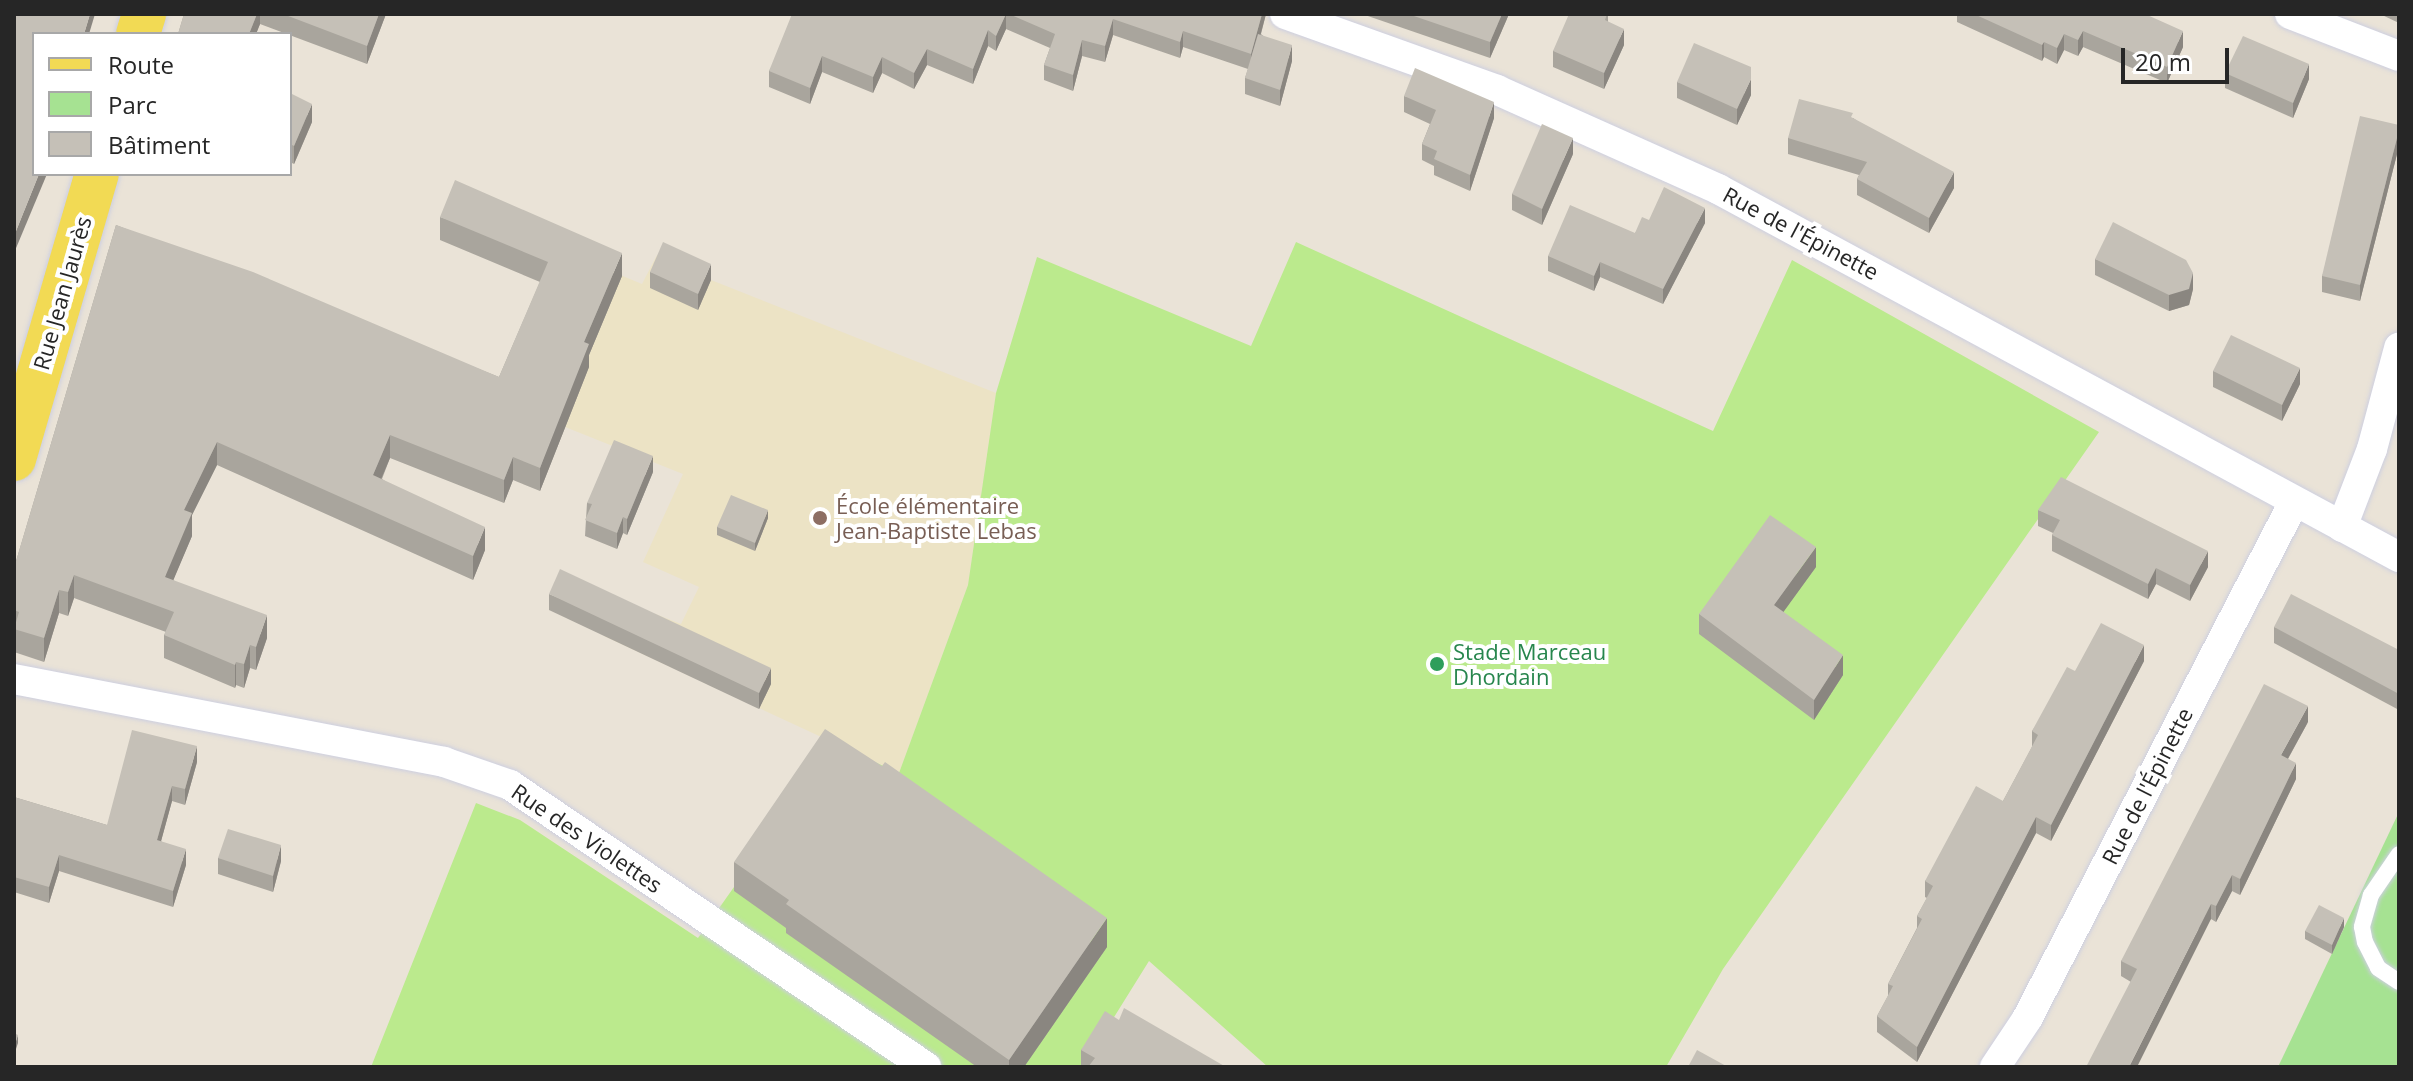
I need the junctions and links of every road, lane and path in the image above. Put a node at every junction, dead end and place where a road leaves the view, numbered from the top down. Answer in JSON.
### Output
{"nodes":[{"id":1,"x":1285,"y":14,"type":"edge"},
{"id":2,"x":2290,"y":14,"type":"edge"},
{"id":3,"x":2399,"y":56,"type":"edge"},
{"id":4,"x":96,"y":176,"type":"edge"},
{"id":5,"x":2399,"y":348,"type":"edge"},
{"id":6,"x":14,"y":459,"type":"edge"},
{"id":7,"x":2294,"y":502,"type":"junction"},
{"id":8,"x":2342,"y":527,"type":"junction"},
{"id":9,"x":2399,"y":557,"type":"edge"},
{"id":10,"x":14,"y":679,"type":"edge"},
{"id":11,"x":2399,"y":854,"type":"edge"},
{"id":12,"x":2399,"y":982,"type":"edge"},
{"id":13,"x":926,"y":1067,"type":"edge"},
{"id":14,"x":1995,"y":1067,"type":"edge"}],
"edges":[{"from":1,"to":7,"type":"street","name":"Rue de l'Épinette"},
{"from":2,"to":3,"type":"street"},
{"from":4,"to":6,"type":"main road","name":"Rue Jean Jaurès"},
{"from":5,"to":8,"type":"street"},
{"from":7,"to":8,"type":"street","name":"Rue de l'Épinette"},
{"from":7,"to":14,"type":"street","name":"Rue de l'Épinette"},
{"from":8,"to":9,"type":"street","name":"Rue de l'Épinette"},
{"from":10,"to":13,"type":"street","name":"Rue des Violettes"},
{"from":11,"to":12,"type":"lane"}]}
